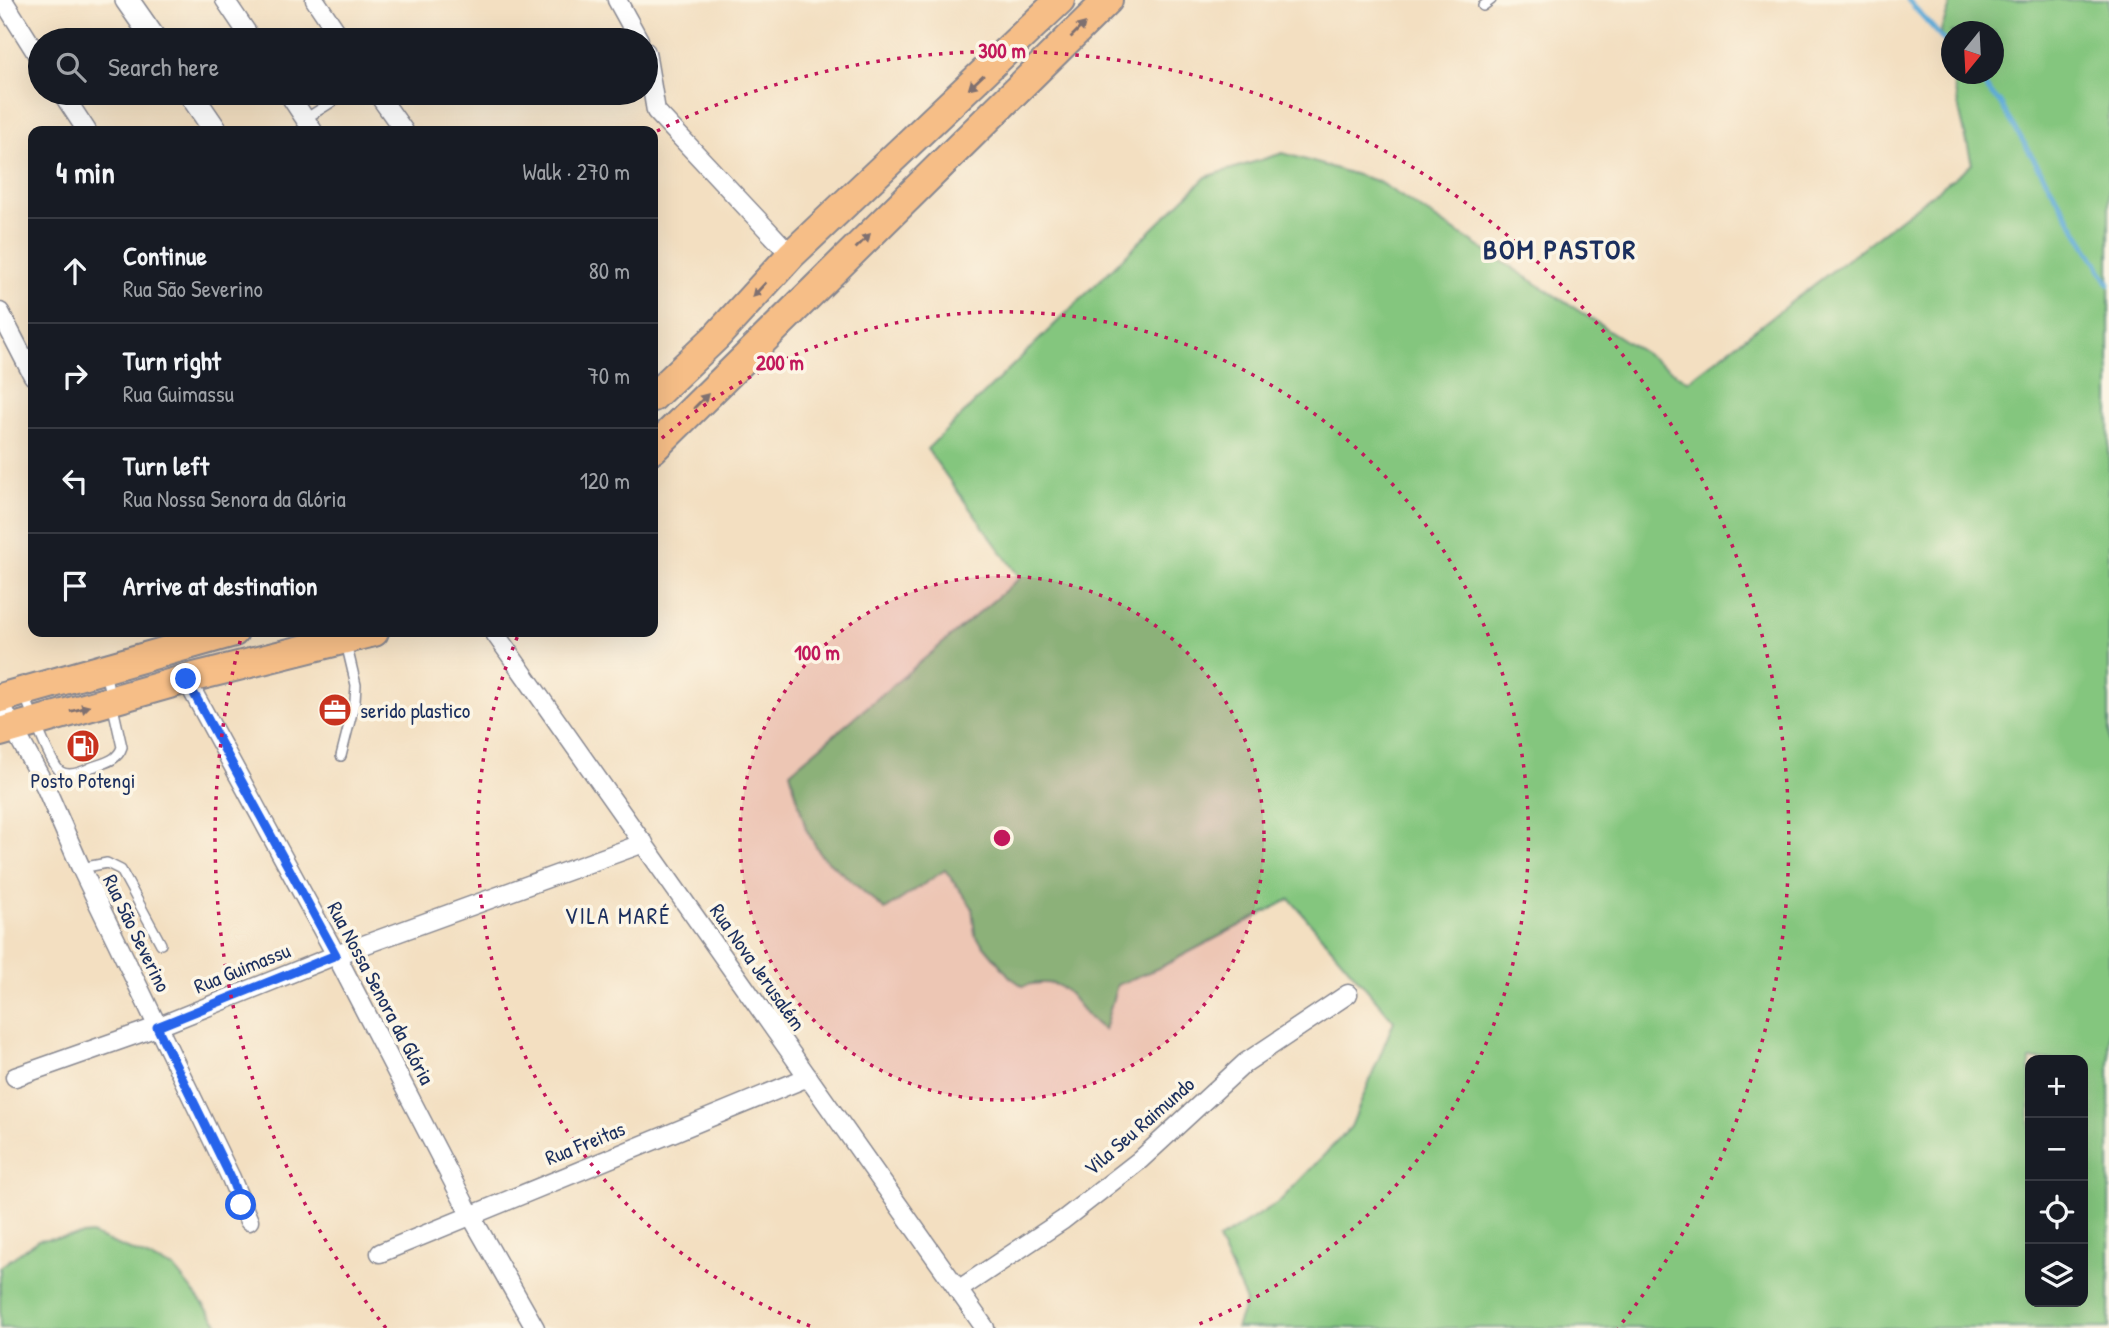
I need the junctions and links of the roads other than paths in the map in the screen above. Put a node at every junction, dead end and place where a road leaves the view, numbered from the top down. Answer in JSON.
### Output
{"nodes":[{"id":1,"x":3,"y":0,"type":"edge"},
{"id":2,"x":128,"y":0,"type":"edge"},
{"id":3,"x":225,"y":0,"type":"edge"},
{"id":4,"x":315,"y":0,"type":"edge"},
{"id":5,"x":617,"y":0,"type":"edge"},
{"id":6,"x":1060,"y":0,"type":"edge"},
{"id":7,"x":1108,"y":0,"type":"edge"},
{"id":8,"x":147,"y":28,"type":"edge"},
{"id":9,"x":244,"y":28,"type":"edge"},
{"id":10,"x":334,"y":28,"type":"edge"},
{"id":11,"x":632,"y":28,"type":"edge"},
{"id":12,"x":28,"y":40,"type":"edge"},
{"id":13,"x":70,"y":105,"type":"edge"},
{"id":14,"x":198,"y":105,"type":"edge"},
{"id":15,"x":296,"y":105,"type":"edge"},
{"id":16,"x":332,"y":105,"type":"edge"},
{"id":17,"x":386,"y":105,"type":"edge"},
{"id":18,"x":655,"y":105,"type":"edge"},
{"id":19,"x":309,"y":125,"type":"edge"},
{"id":20,"x":84,"y":126,"type":"edge"},
{"id":21,"x":213,"y":126,"type":"edge"},
{"id":22,"x":400,"y":126,"type":"edge"},
{"id":23,"x":791,"y":255,"type":"junction"},
{"id":24,"x":0,"y":312,"type":"edge"},
{"id":25,"x":716,"y":337,"type":"junction"},
{"id":26,"x":7,"y":339,"type":"edge"},
{"id":27,"x":739,"y":364,"type":"junction"},
{"id":28,"x":28,"y":369,"type":"edge"},
{"id":29,"x":658,"y":392,"type":"edge"},
{"id":30,"x":658,"y":444,"type":"edge"},
{"id":31,"x":196,"y":637,"type":"edge"},
{"id":32,"x":339,"y":637,"type":"edge"},
{"id":33,"x":343,"y":637,"type":"edge"},
{"id":34,"x":498,"y":637,"type":"edge"},
{"id":35,"x":166,"y":641,"type":"edge"},
{"id":36,"x":104,"y":669,"type":"junction"},
{"id":37,"x":186,"y":679,"type":"junction"},
{"id":38,"x":8,"y":698,"type":"edge"},
{"id":39,"x":112,"y":700,"type":"junction"},
{"id":40,"x":17,"y":727,"type":"edge"},
{"id":41,"x":341,"y":756,"type":"dead end"},
{"id":42,"x":644,"y":843,"type":"junction"},
{"id":43,"x":81,"y":868,"type":"junction"},
{"id":44,"x":162,"y":944,"type":"dead end"},
{"id":45,"x":336,"y":955,"type":"junction"},
{"id":46,"x":1348,"y":994,"type":"dead end"},
{"id":47,"x":157,"y":1027,"type":"junction"},
{"id":48,"x":15,"y":1077,"type":"dead end"},
{"id":49,"x":808,"y":1077,"type":"junction"},
{"id":50,"x":470,"y":1214,"type":"junction"},
{"id":51,"x":249,"y":1221,"type":"dead end"},
{"id":52,"x":380,"y":1253,"type":"dead end"},
{"id":53,"x":958,"y":1290,"type":"junction"},
{"id":54,"x":535,"y":1328,"type":"edge"},
{"id":55,"x":985,"y":1328,"type":"edge"}],
"edges":[{"from":1,"to":12,"type":"street"},
{"from":2,"to":8,"type":"street"},
{"from":3,"to":9,"type":"street"},
{"from":4,"to":10,"type":"street"},
{"from":5,"to":11,"type":"street"},
{"from":6,"to":23,"type":"main road","one_way":true},
{"from":27,"to":7,"type":"main road","one_way":true},
{"from":13,"to":20,"type":"street"},
{"from":14,"to":21,"type":"street"},
{"from":15,"to":19,"type":"street"},
{"from":16,"to":19,"type":"lane"},
{"from":17,"to":22,"type":"street"},
{"from":18,"to":23,"type":"street"},
{"from":23,"to":25,"type":"main road","one_way":true},
{"from":24,"to":26,"type":"street"},
{"from":25,"to":27,"type":"main road"},
{"from":25,"to":29,"type":"main road"},
{"from":26,"to":28,"type":"street"},
{"from":30,"to":27,"type":"main road","one_way":true},
{"from":31,"to":35,"type":"main road"},
{"from":32,"to":37,"type":"main road"},
{"from":33,"to":41,"type":"lane"},
{"from":34,"to":42,"type":"street","name":"Rua Nova Jerusalém"},
{"from":35,"to":36,"type":"main road"},
{"from":36,"to":38,"type":"main road"},
{"from":36,"to":39,"type":"lane"},
{"from":37,"to":39,"type":"main road"},
{"from":37,"to":45,"type":"street","name":"Rua Nossa Senora da Glória"},
{"from":38,"to":40,"type":"street","name":"Rua São Severino"},
{"from":38,"to":40,"type":"lane"},
{"from":40,"to":39,"type":"main road","one_way":true},
{"from":39,"to":40,"type":"lane"},
{"from":40,"to":43,"type":"street","name":"Rua São Severino"},
{"from":42,"to":45,"type":"street","name":"Rua Guimassu"},
{"from":42,"to":49,"type":"street","name":"Rua Nova Jerusalém"},
{"from":43,"to":44,"type":"lane"},
{"from":43,"to":47,"type":"street","name":"Rua São Severino"},
{"from":45,"to":47,"type":"street","name":"Rua Guimassu"},
{"from":45,"to":50,"type":"street","name":"Rua Nossa Senora da Glória"},
{"from":46,"to":53,"type":"street","name":"Vila Seu Raimundo"},
{"from":47,"to":48,"type":"street","name":"Rua Guimassu"},
{"from":47,"to":51,"type":"street","name":"Rua São Severino"},
{"from":49,"to":50,"type":"street","name":"Rua Freitas"},
{"from":49,"to":53,"type":"street","name":"Rua Nova Jerusalém"},
{"from":50,"to":52,"type":"street","name":"Rua Freitas"},
{"from":50,"to":54,"type":"street","name":"Rua Nossa Senora da Glória"},
{"from":53,"to":55,"type":"street","name":"Rua Nova Jerusalém"}]}
